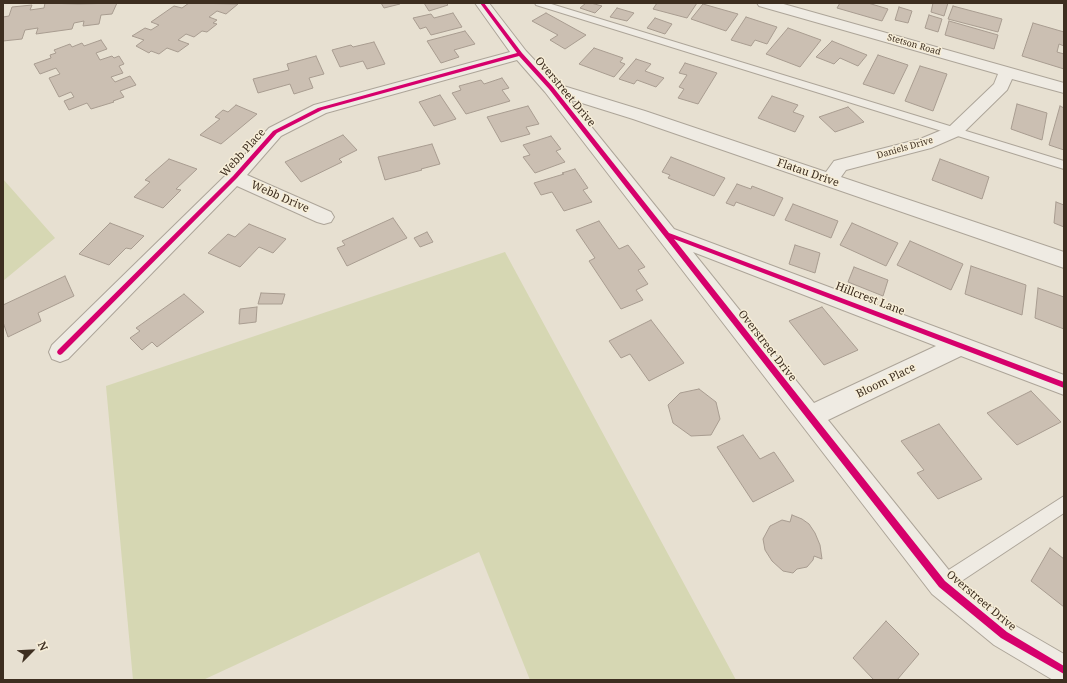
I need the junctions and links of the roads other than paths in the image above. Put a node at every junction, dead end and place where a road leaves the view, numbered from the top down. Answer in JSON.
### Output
{"nodes":[{"id":1,"x":482,"y":3,"type":"edge"},
{"id":2,"x":540,"y":3,"type":"edge"},
{"id":3,"x":764,"y":3,"type":"edge"},
{"id":4,"x":520,"y":54,"type":"junction"},
{"id":5,"x":1007,"y":72,"type":"junction"},
{"id":6,"x":551,"y":88,"type":"junction"},
{"id":7,"x":1064,"y":88,"type":"edge"},
{"id":8,"x":955,"y":131,"type":"junction"},
{"id":9,"x":1064,"y":165,"type":"edge"},
{"id":10,"x":235,"y":176,"type":"junction"},
{"id":11,"x":830,"y":180,"type":"junction"},
{"id":12,"x":324,"y":217,"type":"dead end"},
{"id":13,"x":668,"y":234,"type":"junction"},
{"id":14,"x":1064,"y":260,"type":"edge"},
{"id":15,"x":961,"y":344,"type":"junction"},
{"id":16,"x":60,"y":352,"type":"dead end"},
{"id":17,"x":1064,"y":385,"type":"edge"},
{"id":18,"x":810,"y":417,"type":"junction"},
{"id":19,"x":1064,"y":504,"type":"edge"},
{"id":20,"x":942,"y":584,"type":"junction"},
{"id":21,"x":1064,"y":670,"type":"edge"}],
"edges":[{"from":1,"to":4,"type":"street","name":"Overstreet Drive"},
{"from":2,"to":8,"type":"lane"},
{"from":3,"to":5,"type":"street","name":"Stetson Road"},
{"from":4,"to":6,"type":"street","name":"Overstreet Drive"},
{"from":4,"to":10,"type":"street","name":"Webb Place"},
{"from":5,"to":7,"type":"street","name":"Stetson Road"},
{"from":5,"to":8,"type":"street","name":"Daniels Drive"},
{"from":6,"to":11,"type":"street","name":"Flatau Drive"},
{"from":6,"to":13,"type":"street","name":"Overstreet Drive"},
{"from":8,"to":9,"type":"lane"},
{"from":8,"to":11,"type":"street","name":"Daniels Drive"},
{"from":10,"to":12,"type":"street","name":"Webb Drive"},
{"from":10,"to":16,"type":"street","name":"Webb Place"},
{"from":11,"to":14,"type":"street","name":"Flatau Drive"},
{"from":13,"to":15,"type":"street","name":"Hillcrest Lane"},
{"from":13,"to":18,"type":"street","name":"Overstreet Drive"},
{"from":15,"to":17,"type":"street","name":"Hillcrest Lane"},
{"from":15,"to":18,"type":"street","name":"Bloom Place"},
{"from":18,"to":20,"type":"street","name":"Overstreet Drive"},
{"from":19,"to":20,"type":"lane"},
{"from":20,"to":21,"type":"street","name":"Overstreet Drive"}]}
